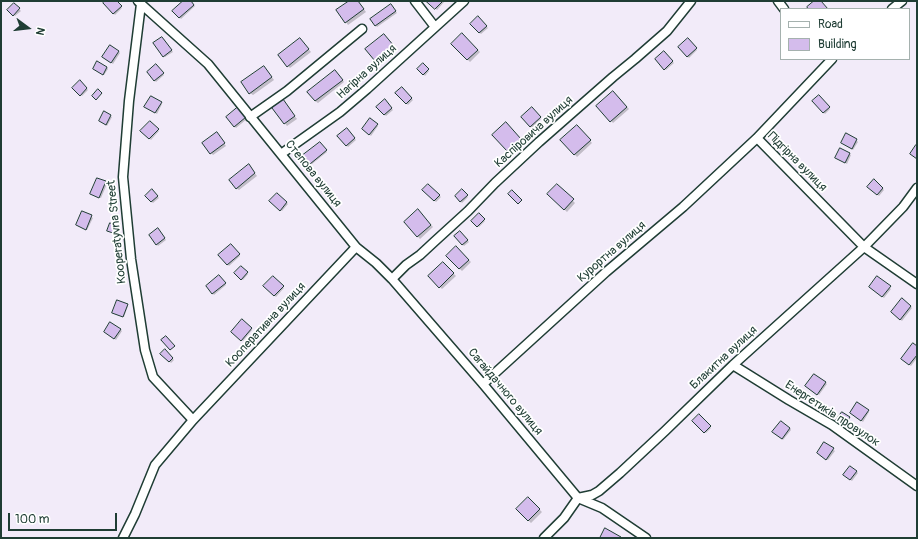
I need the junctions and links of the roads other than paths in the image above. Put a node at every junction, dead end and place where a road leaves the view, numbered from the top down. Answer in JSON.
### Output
{"nodes":[{"id":1,"x":415,"y":1,"type":"edge"},
{"id":2,"x":464,"y":1,"type":"edge"},
{"id":3,"x":691,"y":1,"type":"edge"},
{"id":4,"x":902,"y":1,"type":"edge"},
{"id":5,"x":139,"y":3,"type":"edge"},
{"id":6,"x":893,"y":8,"type":"edge"},
{"id":7,"x":435,"y":27,"type":"junction"},
{"id":8,"x":362,"y":29,"type":"dead end"},
{"id":9,"x":830,"y":60,"type":"edge"},
{"id":10,"x":250,"y":117,"type":"junction"},
{"id":11,"x":757,"y":138,"type":"junction"},
{"id":12,"x":281,"y":154,"type":"junction"},
{"id":13,"x":917,"y":188,"type":"edge"},
{"id":14,"x":356,"y":247,"type":"junction"},
{"id":15,"x":864,"y":247,"type":"junction"},
{"id":16,"x":392,"y":279,"type":"junction"},
{"id":17,"x":917,"y":284,"type":"edge"},
{"id":18,"x":733,"y":365,"type":"junction"},
{"id":19,"x":484,"y":384,"type":"junction"},
{"id":20,"x":193,"y":420,"type":"junction"},
{"id":21,"x":917,"y":486,"type":"edge"},
{"id":22,"x":578,"y":498,"type":"junction"},
{"id":23,"x":123,"y":538,"type":"edge"},
{"id":24,"x":544,"y":538,"type":"edge"},
{"id":25,"x":646,"y":538,"type":"edge"}],
"edges":[{"from":1,"to":7,"type":"street"},
{"from":2,"to":7,"type":"street","name":"Нагірна вулиця"},
{"from":3,"to":16,"type":"street","name":"Каспіровича вулиця"},
{"from":4,"to":6,"type":"street"},
{"from":5,"to":10,"type":"street","name":"Степова вулиця"},
{"from":5,"to":20,"type":"street","name":"Kooperatyvna Street"},
{"from":7,"to":12,"type":"street","name":"Нагірна вулиця"},
{"from":8,"to":10,"type":"street"},
{"from":9,"to":11,"type":"street","name":"Підгірна вулиця"},
{"from":10,"to":12,"type":"street","name":"Степова вулиця"},
{"from":11,"to":15,"type":"street","name":"Підгірна вулиця"},
{"from":11,"to":19,"type":"street","name":"Курортна вулиця"},
{"from":12,"to":14,"type":"street","name":"Степова вулиця"},
{"from":13,"to":15,"type":"street","name":"Блакитна вулиця"},
{"from":14,"to":16,"type":"street","name":"Сагайдачного вулиця"},
{"from":14,"to":20,"type":"street","name":"Кооперативна вулиця"},
{"from":15,"to":17,"type":"street","name":"Підгірна вулиця"},
{"from":15,"to":18,"type":"street","name":"Блакитна вулиця"},
{"from":16,"to":19,"type":"street","name":"Сагайдачного вулиця"},
{"from":18,"to":21,"type":"street","name":"Енергетиків провулок"},
{"from":18,"to":22,"type":"street","name":"Блакитна вулиця"},
{"from":19,"to":22,"type":"street","name":"Сагайдачного вулиця"},
{"from":20,"to":23,"type":"street","name":"Кооперативна вулиця"},
{"from":22,"to":24,"type":"street"},
{"from":22,"to":25,"type":"street","name":"Сагайдачного вулиця"}]}
